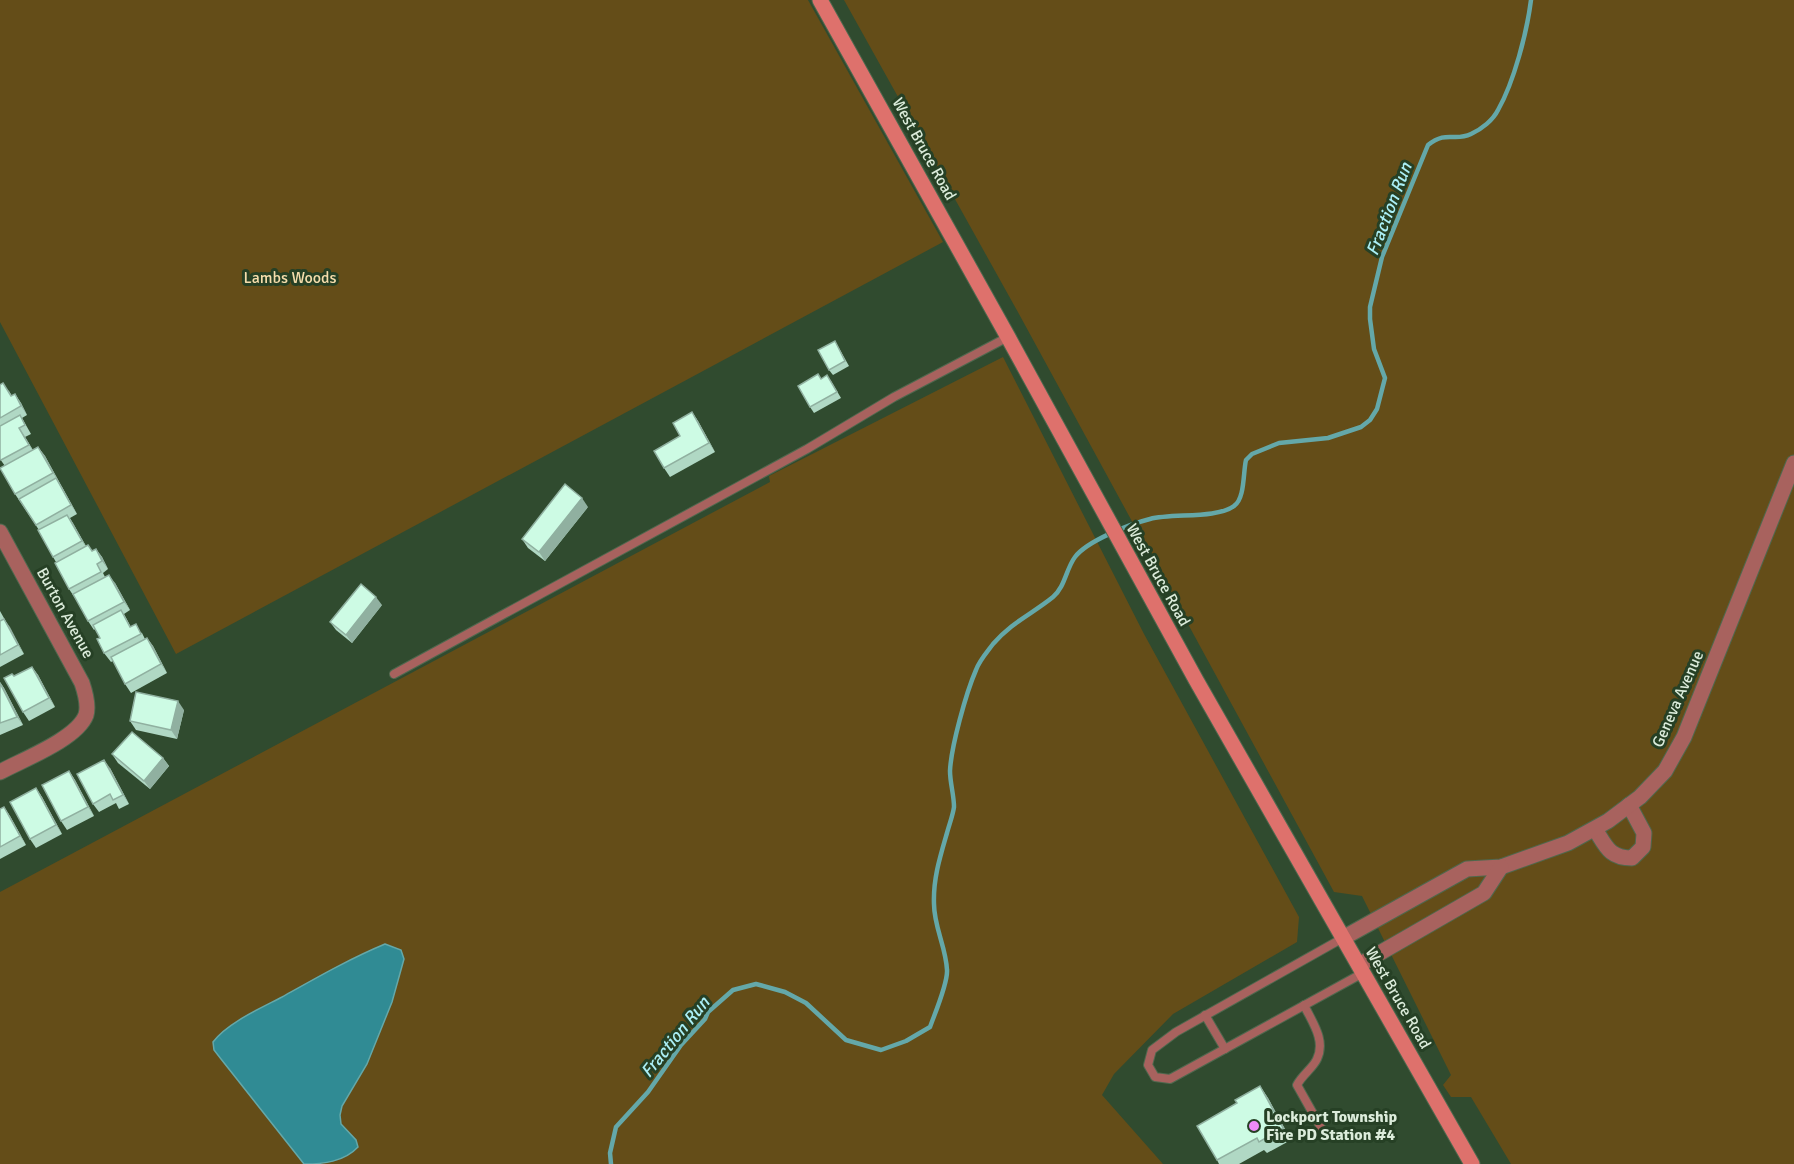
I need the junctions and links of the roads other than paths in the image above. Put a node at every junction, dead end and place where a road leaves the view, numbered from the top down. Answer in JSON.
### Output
{"nodes":[{"id":1,"x":820,"y":0,"type":"edge"},
{"id":2,"x":1008,"y":336,"type":"junction"},
{"id":3,"x":1794,"y":463,"type":"edge"},
{"id":4,"x":0,"y":532,"type":"edge"},
{"id":5,"x":394,"y":674,"type":"dead end"},
{"id":6,"x":0,"y":772,"type":"edge"},
{"id":7,"x":1629,"y":805,"type":"junction"},
{"id":8,"x":1595,"y":829,"type":"junction"},
{"id":9,"x":1502,"y":867,"type":"junction"},
{"id":10,"x":1343,"y":938,"type":"junction"},
{"id":11,"x":1361,"y":969,"type":"junction"},
{"id":12,"x":1304,"y":1005,"type":"junction"},
{"id":13,"x":1205,"y":1015,"type":"junction"},
{"id":14,"x":1225,"y":1049,"type":"junction"},
{"id":15,"x":1324,"y":1133,"type":"dead end"},
{"id":16,"x":1472,"y":1164,"type":"edge"}],
"edges":[{"from":1,"to":2,"type":"street","name":"West Bruce Road"},
{"from":2,"to":5,"type":"lane"},
{"from":2,"to":10,"type":"street","name":"West Bruce Road"},
{"from":3,"to":7,"type":"street","name":"Geneva Avenue"},
{"from":4,"to":6,"type":"street","name":"Burton Avenue"},
{"from":7,"to":8,"type":"street","name":"Geneva Avenue"},
{"from":7,"to":8,"type":"street"},
{"from":8,"to":9,"type":"street","name":"Geneva Avenue"},
{"from":9,"to":10,"type":"street","name":"Geneva Avenue"},
{"from":9,"to":11,"type":"street"},
{"from":10,"to":11,"type":"street","name":"West Bruce Road"},
{"from":10,"to":13,"type":"lane"},
{"from":11,"to":12,"type":"lane"},
{"from":11,"to":16,"type":"street","name":"West Bruce Road"},
{"from":12,"to":14,"type":"lane"},
{"from":12,"to":15,"type":"lane"},
{"from":13,"to":14,"type":"lane"},
{"from":13,"to":14,"type":"lane"}]}
